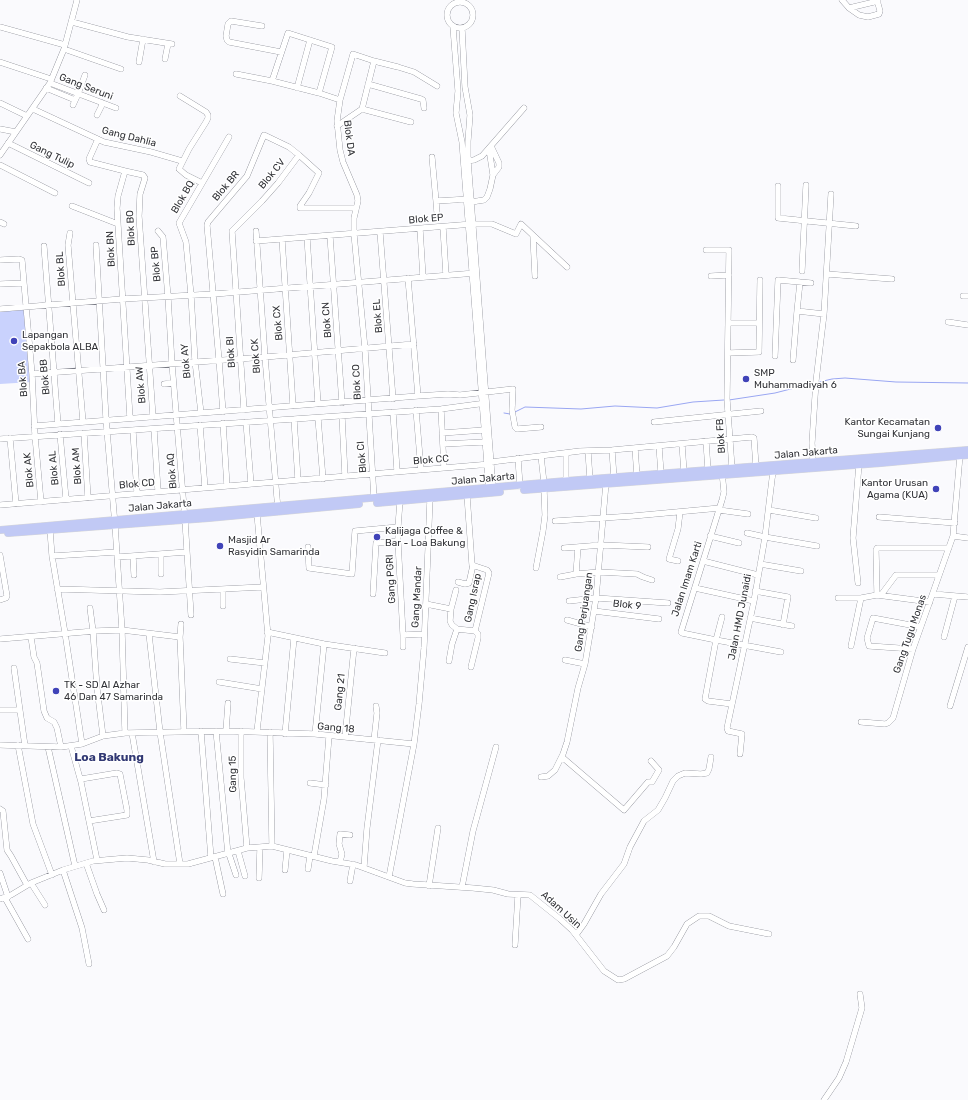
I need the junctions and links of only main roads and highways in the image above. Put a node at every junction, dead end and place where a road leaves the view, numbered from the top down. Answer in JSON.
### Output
{"nodes":[{"id":1,"x":968,"y":450,"type":"edge"},
{"id":2,"x":941,"y":454,"type":"junction"},
{"id":3,"x":968,"y":454,"type":"edge"},
{"id":4,"x":722,"y":472,"type":"junction"},
{"id":5,"x":544,"y":486,"type":"junction"},
{"id":6,"x":491,"y":490,"type":"junction"},
{"id":7,"x":374,"y":501,"type":"junction"},
{"id":8,"x":278,"y":509,"type":"junction"},
{"id":9,"x":185,"y":517,"type":"junction"},
{"id":10,"x":115,"y":522,"type":"junction"},
{"id":11,"x":0,"y":530,"type":"edge"},
{"id":12,"x":0,"y":534,"type":"edge"}],
"edges":[{"from":1,"to":2,"type":"main road","name":"Jalan Jakarta"},
{"from":2,"to":3,"type":"main road","name":"Jalan Jakarta"},
{"from":2,"to":4,"type":"main road","name":"Jalan Jakarta"},
{"from":2,"to":4,"type":"main road","name":"Jalan Jakarta"},
{"from":4,"to":5,"type":"main road","name":"Jalan Jakarta"},
{"from":4,"to":5,"type":"main road","name":"Jalan Jakarta"},
{"from":5,"to":6,"type":"main road","name":"Jalan Jakarta"},
{"from":5,"to":6,"type":"main road","name":"Jalan Jakarta"},
{"from":6,"to":7,"type":"main road","name":"Jalan Jakarta"},
{"from":6,"to":7,"type":"main road","name":"Jalan Jakarta"},
{"from":7,"to":8,"type":"main road","name":"Jalan Jakarta"},
{"from":8,"to":9,"type":"main road","name":"Jalan Jakarta"},
{"from":8,"to":9,"type":"main road","name":"Jalan Jakarta"},
{"from":9,"to":10,"type":"main road","name":"Jalan Jakarta"},
{"from":10,"to":11,"type":"main road","name":"Jalan Jakarta"},
{"from":10,"to":12,"type":"main road","name":"Jalan Jakarta"}]}
